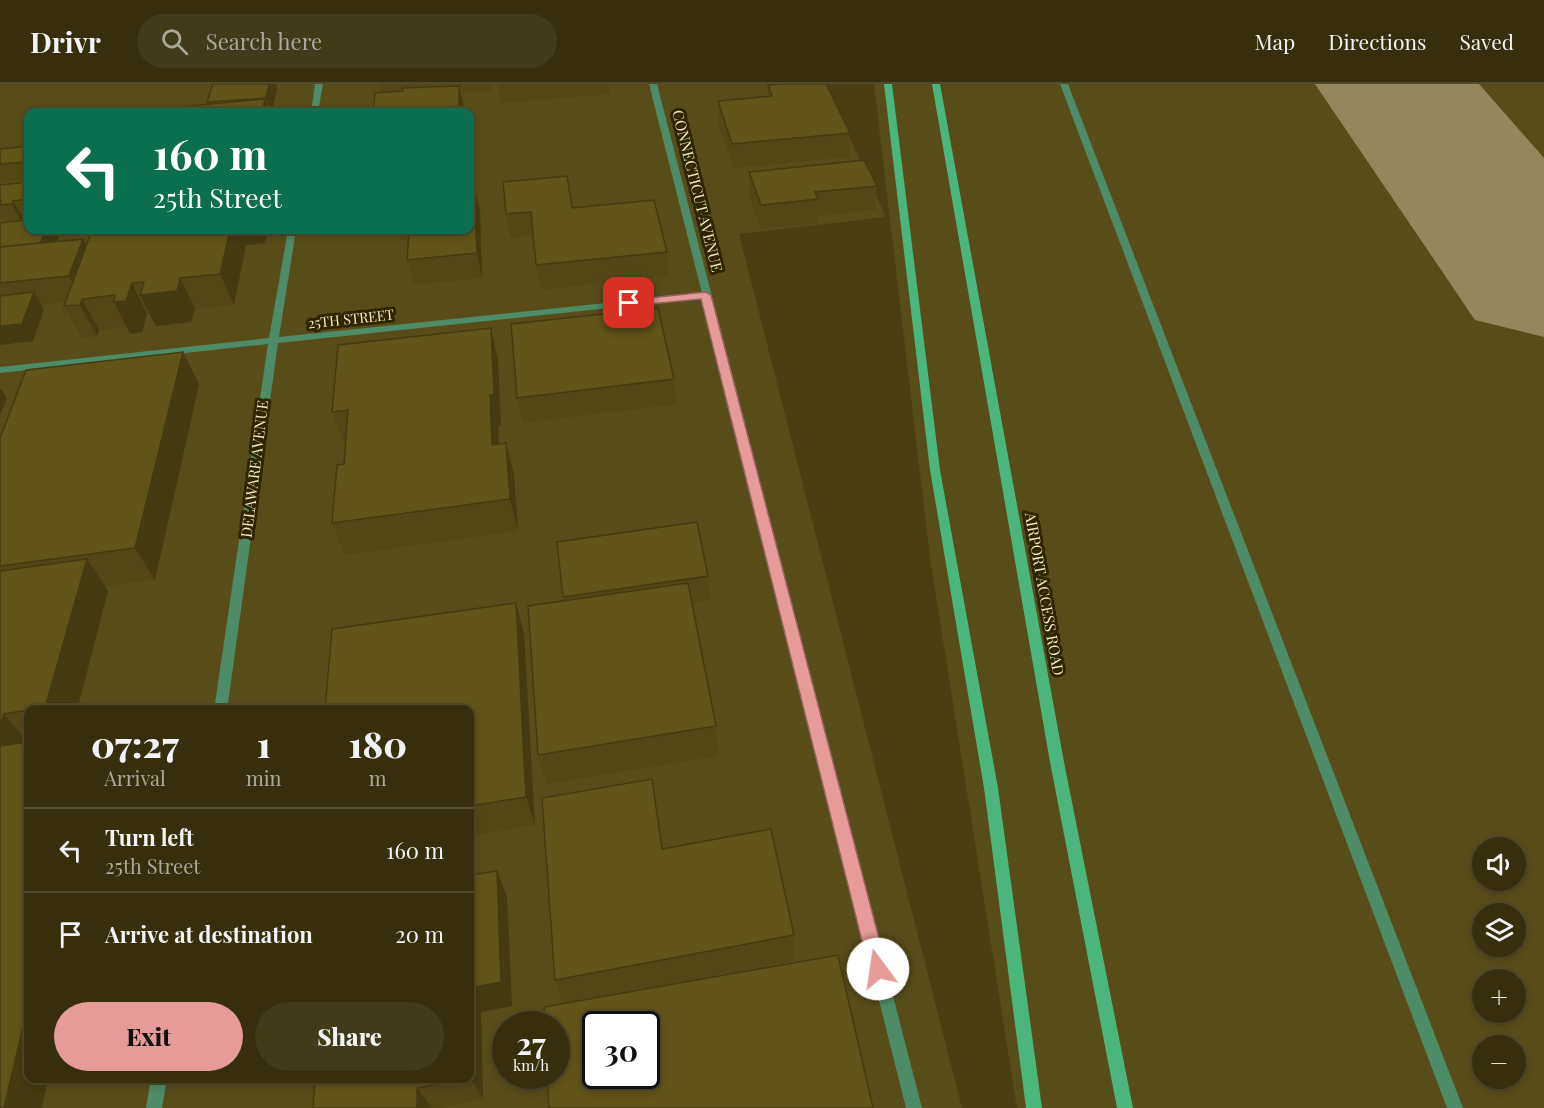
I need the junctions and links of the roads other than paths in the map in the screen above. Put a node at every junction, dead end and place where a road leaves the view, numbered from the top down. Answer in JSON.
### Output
{"nodes":[{"id":1,"x":319,"y":84,"type":"edge"},
{"id":2,"x":653,"y":84,"type":"edge"},
{"id":3,"x":888,"y":84,"type":"edge"},
{"id":4,"x":936,"y":84,"type":"edge"},
{"id":5,"x":1064,"y":84,"type":"edge"},
{"id":6,"x":315,"y":108,"type":"edge"},
{"id":7,"x":291,"y":234,"type":"edge"},
{"id":8,"x":706,"y":295,"type":"junction"},
{"id":9,"x":272,"y":341,"type":"junction"},
{"id":10,"x":0,"y":370,"type":"edge"},
{"id":11,"x":221,"y":705,"type":"edge"},
{"id":12,"x":158,"y":1083,"type":"edge"},
{"id":13,"x":154,"y":1108,"type":"edge"},
{"id":14,"x":914,"y":1108,"type":"edge"},
{"id":15,"x":1034,"y":1108,"type":"edge"},
{"id":16,"x":1125,"y":1108,"type":"edge"},
{"id":17,"x":1455,"y":1108,"type":"edge"}],
"edges":[{"from":1,"to":6,"type":"street"},
{"from":2,"to":8,"type":"street","name":"CONNECTICUT AVENUE"},
{"from":3,"to":15,"type":"main road"},
{"from":4,"to":16,"type":"main road","name":"AIRPORT ACCESS ROAD"},
{"from":5,"to":17,"type":"street"},
{"from":7,"to":9,"type":"street","name":"DELAWARE AVENUE"},
{"from":8,"to":9,"type":"street","name":"25TH STREET"},
{"from":8,"to":14,"type":"street","name":"CONNECTICUT AVENUE"},
{"from":9,"to":10,"type":"street","name":"25TH STREET"},
{"from":9,"to":11,"type":"street","name":"DELAWARE AVENUE"},
{"from":12,"to":13,"type":"street"}]}
